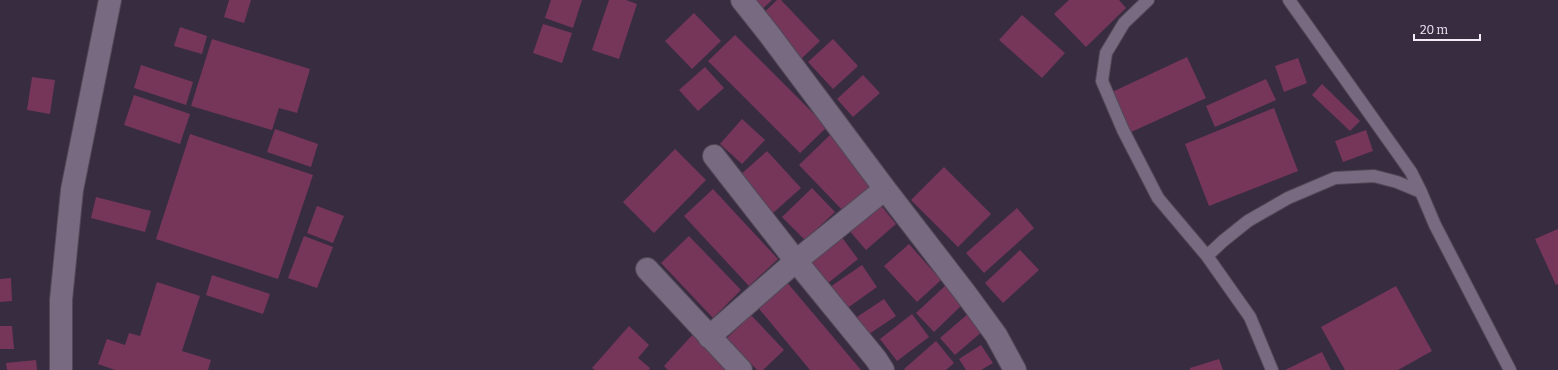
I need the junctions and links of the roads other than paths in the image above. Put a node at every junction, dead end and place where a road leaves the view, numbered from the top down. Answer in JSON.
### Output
{"nodes":[{"id":1,"x":110,"y":0,"type":"edge"},
{"id":2,"x":742,"y":0,"type":"edge"},
{"id":3,"x":1148,"y":0,"type":"edge"},
{"id":4,"x":1289,"y":0,"type":"edge"},
{"id":5,"x":714,"y":156,"type":"dead end"},
{"id":6,"x":885,"y":189,"type":"junction"},
{"id":7,"x":1421,"y":192,"type":"junction"},
{"id":8,"x":1207,"y":256,"type":"junction"},
{"id":9,"x":796,"y":261,"type":"junction"},
{"id":10,"x":648,"y":269,"type":"dead end"},
{"id":11,"x":709,"y":336,"type":"junction"},
{"id":12,"x":61,"y":370,"type":"edge"},
{"id":13,"x":741,"y":370,"type":"edge"},
{"id":14,"x":883,"y":370,"type":"edge"},
{"id":15,"x":1015,"y":370,"type":"edge"},
{"id":16,"x":1272,"y":370,"type":"edge"},
{"id":17,"x":1510,"y":370,"type":"edge"}],
"edges":[{"from":1,"to":12,"type":"street"},
{"from":2,"to":6,"type":"street"},
{"from":3,"to":8,"type":"lane"},
{"from":4,"to":7,"type":"lane"},
{"from":5,"to":9,"type":"street"},
{"from":6,"to":9,"type":"street"},
{"from":6,"to":15,"type":"street"},
{"from":7,"to":8,"type":"lane"},
{"from":7,"to":17,"type":"lane"},
{"from":8,"to":16,"type":"lane"},
{"from":9,"to":11,"type":"street"},
{"from":9,"to":14,"type":"street"},
{"from":10,"to":11,"type":"street"},
{"from":11,"to":13,"type":"street"}]}
